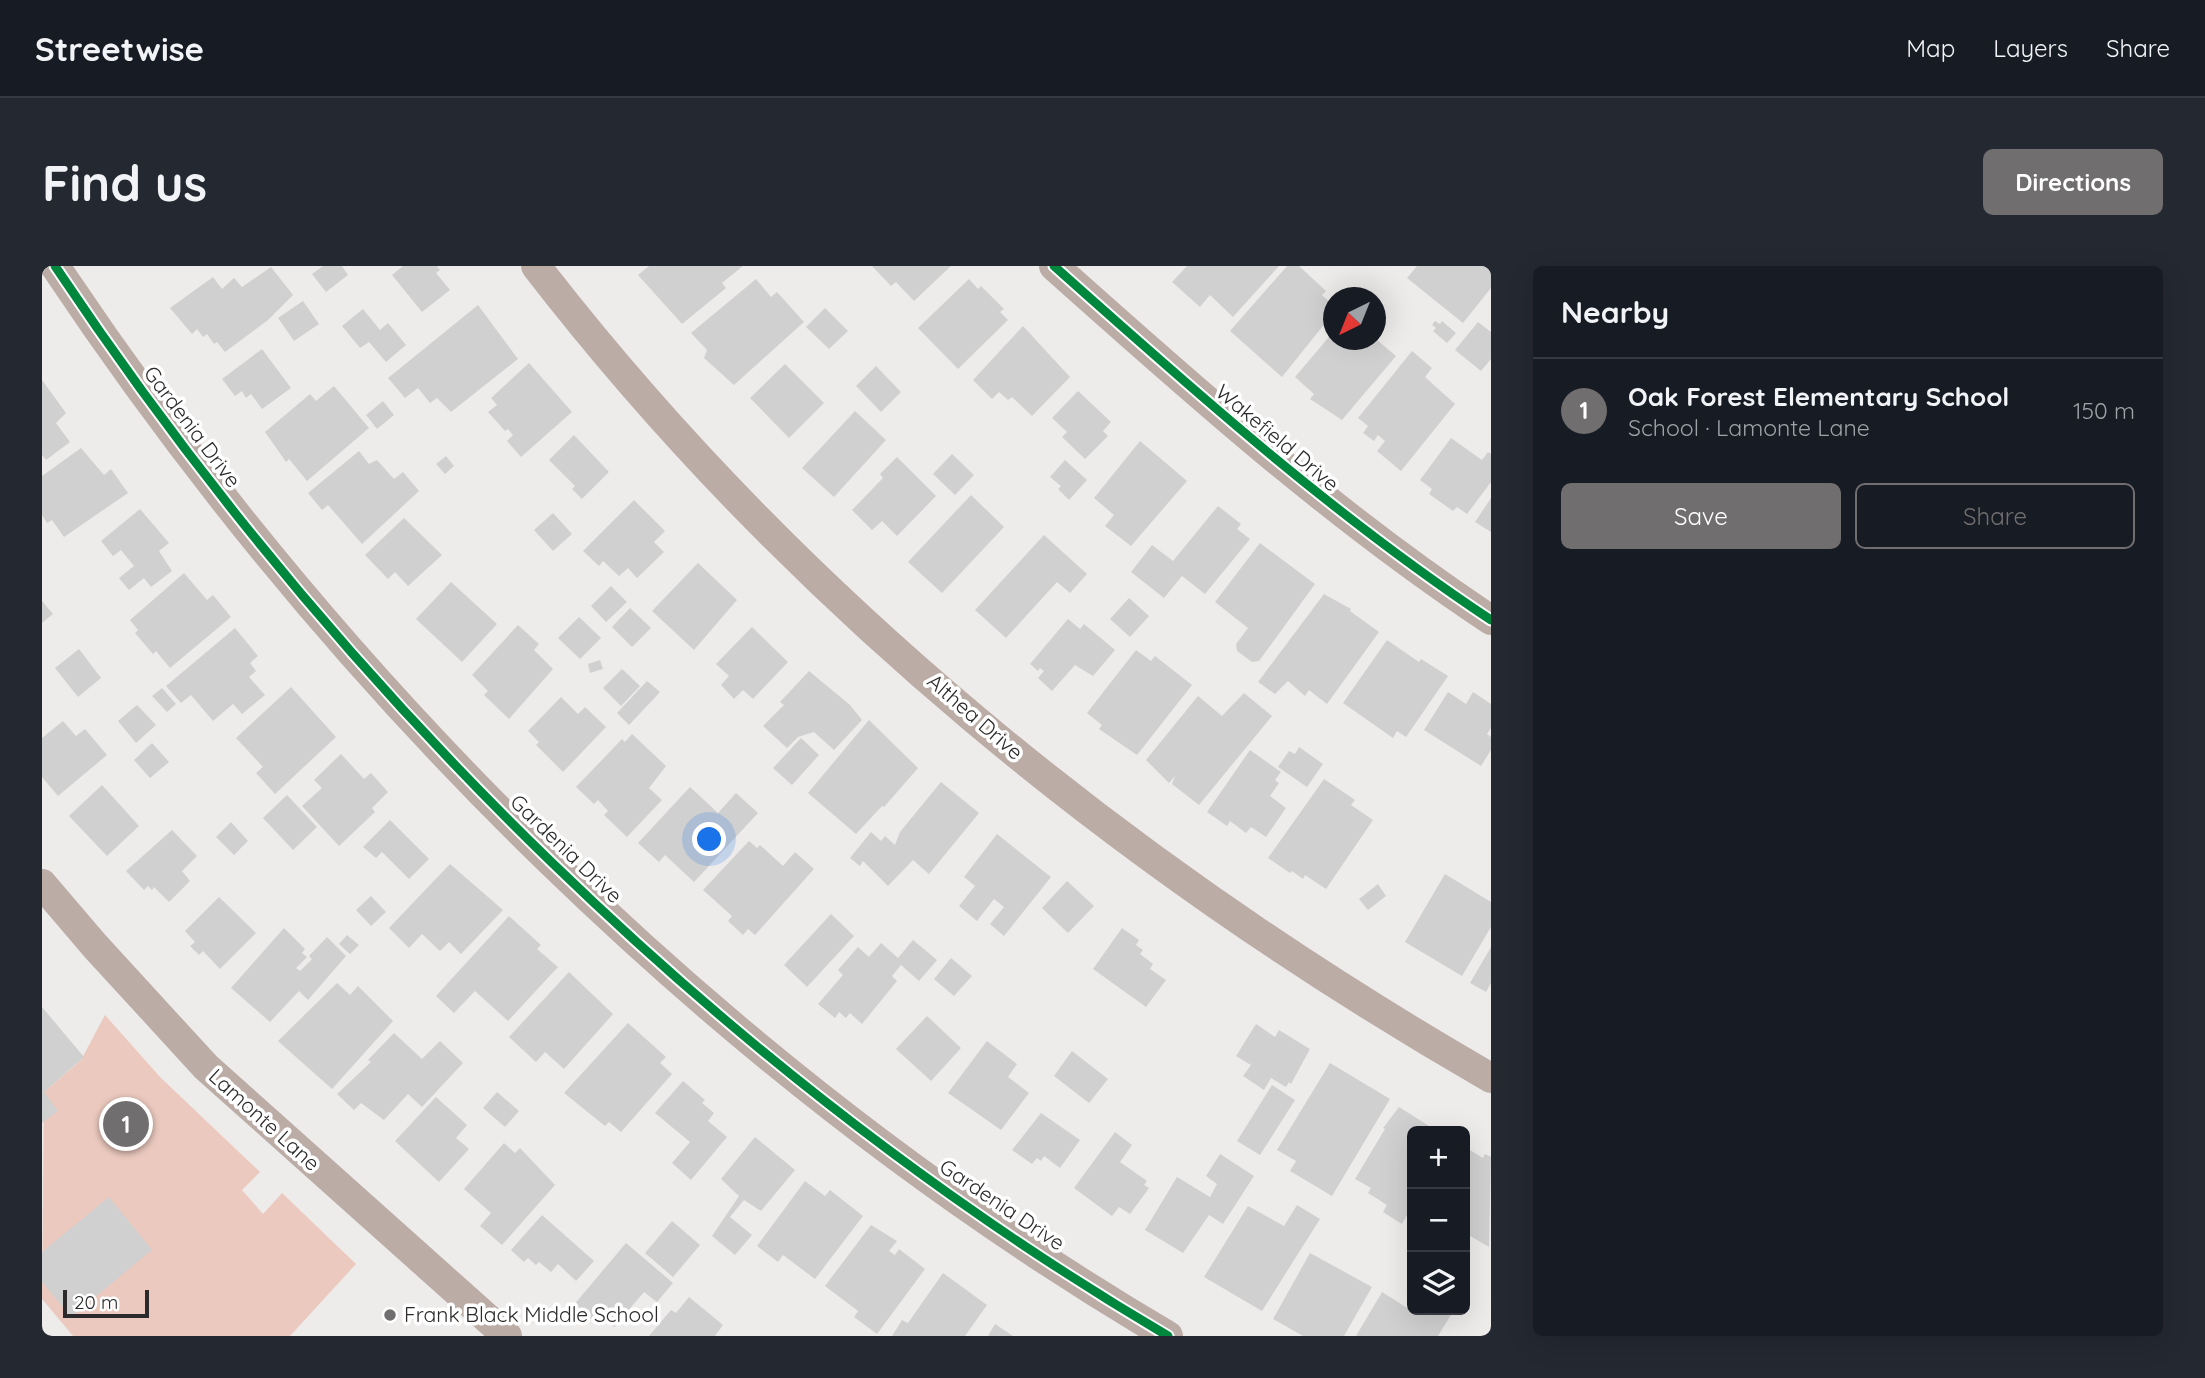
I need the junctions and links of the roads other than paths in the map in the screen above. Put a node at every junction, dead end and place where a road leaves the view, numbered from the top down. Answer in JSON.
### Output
{"nodes":[{"id":1,"x":55,"y":266,"type":"edge"},
{"id":2,"x":536,"y":266,"type":"edge"},
{"id":3,"x":1054,"y":266,"type":"edge"},
{"id":4,"x":1491,"y":620,"type":"edge"},
{"id":5,"x":42,"y":884,"type":"edge"},
{"id":6,"x":1491,"y":1078,"type":"edge"},
{"id":7,"x":507,"y":1336,"type":"edge"},
{"id":8,"x":1168,"y":1336,"type":"edge"}],
"edges":[{"from":1,"to":8,"type":"street","name":"Gardenia Drive"},
{"from":2,"to":6,"type":"street","name":"Althea Drive"},
{"from":3,"to":4,"type":"street","name":"Wakefield Drive"},
{"from":5,"to":7,"type":"street","name":"Lamonte Lane"}]}
